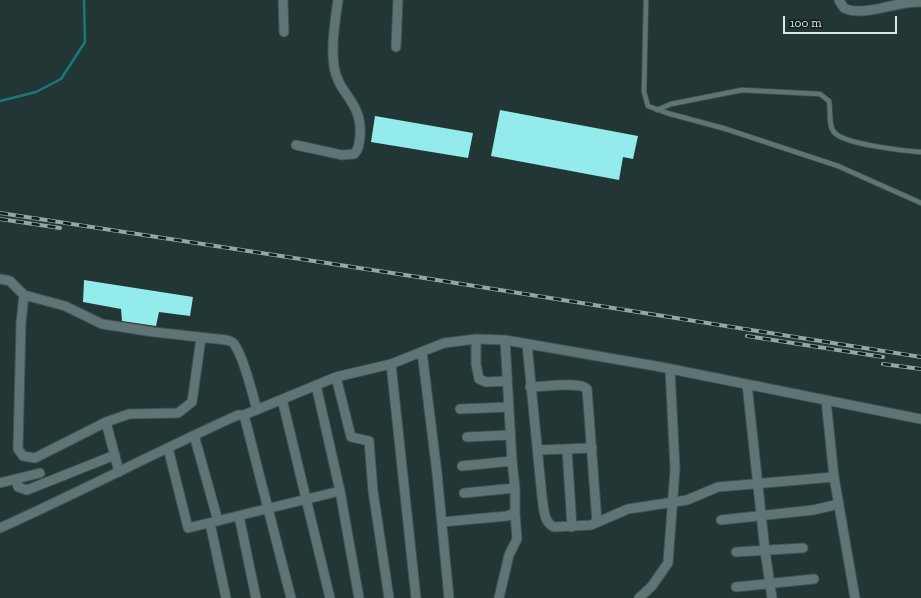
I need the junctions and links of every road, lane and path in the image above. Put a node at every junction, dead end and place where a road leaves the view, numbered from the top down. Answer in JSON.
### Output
{"nodes":[{"id":1,"x":283,"y":0,"type":"edge"},
{"id":2,"x":338,"y":0,"type":"edge"},
{"id":3,"x":398,"y":0,"type":"edge"},
{"id":4,"x":646,"y":0,"type":"edge"},
{"id":5,"x":839,"y":0,"type":"edge"},
{"id":6,"x":921,"y":2,"type":"edge"},
{"id":7,"x":284,"y":32,"type":"dead end"},
{"id":8,"x":396,"y":48,"type":"dead end"},
{"id":9,"x":657,"y":110,"type":"junction"},
{"id":10,"x":296,"y":145,"type":"dead end"},
{"id":11,"x":921,"y":152,"type":"edge"},
{"id":12,"x":921,"y":203,"type":"edge"},
{"id":13,"x":0,"y":279,"type":"edge"},
{"id":14,"x":24,"y":295,"type":"junction"},
{"id":15,"x":201,"y":338,"type":"junction"},
{"id":16,"x":476,"y":339,"type":"junction"},
{"id":17,"x":505,"y":340,"type":"junction"},
{"id":18,"x":527,"y":344,"type":"junction"},
{"id":19,"x":422,"y":352,"type":"junction"},
{"id":20,"x":391,"y":364,"type":"junction"},
{"id":21,"x":670,"y":369,"type":"junction"},
{"id":22,"x":336,"y":377,"type":"junction"},
{"id":23,"x":507,"y":381,"type":"junction"},
{"id":24,"x":747,"y":384,"type":"junction"},
{"id":25,"x":316,"y":386,"type":"junction"},
{"id":26,"x":530,"y":387,"type":"junction"},
{"id":27,"x":282,"y":399,"type":"junction"},
{"id":28,"x":826,"y":400,"type":"junction"},
{"id":29,"x":509,"y":406,"type":"junction"},
{"id":30,"x":460,"y":409,"type":"dead end"},
{"id":31,"x":256,"y":410,"type":"junction"},
{"id":32,"x":244,"y":415,"type":"junction"},
{"id":33,"x":921,"y":418,"type":"edge"},
{"id":34,"x":106,"y":422,"type":"junction"},
{"id":35,"x":194,"y":435,"type":"junction"},
{"id":36,"x":510,"y":435,"type":"junction"},
{"id":37,"x":467,"y":437,"type":"dead end"},
{"id":38,"x":168,"y":448,"type":"junction"},
{"id":39,"x":592,"y":448,"type":"junction"},
{"id":40,"x":566,"y":449,"type":"junction"},
{"id":41,"x":538,"y":450,"type":"junction"},
{"id":42,"x":115,"y":455,"type":"junction"},
{"id":43,"x":512,"y":461,"type":"junction"},
{"id":44,"x":462,"y":466,"type":"dead end"},
{"id":45,"x":119,"y":472,"type":"junction"},
{"id":46,"x":40,"y":473,"type":"dead end"},
{"id":47,"x":834,"y":477,"type":"junction"},
{"id":48,"x":16,"y":479,"type":"junction"},
{"id":49,"x":758,"y":482,"type":"junction"},
{"id":50,"x":0,"y":483,"type":"edge"},
{"id":51,"x":515,"y":488,"type":"junction"},
{"id":52,"x":340,"y":491,"type":"junction"},
{"id":53,"x":464,"y":493,"type":"dead end"},
{"id":54,"x":307,"y":499,"type":"junction"},
{"id":55,"x":672,"y":503,"type":"junction"},
{"id":56,"x":839,"y":504,"type":"junction"},
{"id":57,"x":267,"y":509,"type":"junction"},
{"id":58,"x":515,"y":513,"type":"junction"},
{"id":59,"x":239,"y":516,"type":"junction"},
{"id":60,"x":761,"y":516,"type":"junction"},
{"id":61,"x":721,"y":520,"type":"dead end"},
{"id":62,"x":214,"y":522,"type":"junction"},
{"id":63,"x":442,"y":522,"type":"junction"},
{"id":64,"x":597,"y":522,"type":"junction"},
{"id":65,"x":572,"y":527,"type":"junction"},
{"id":66,"x":0,"y":528,"type":"edge"},
{"id":67,"x":803,"y":548,"type":"dead end"},
{"id":68,"x":765,"y":551,"type":"junction"},
{"id":69,"x":736,"y":552,"type":"dead end"},
{"id":70,"x":814,"y":580,"type":"dead end"},
{"id":71,"x":770,"y":584,"type":"junction"},
{"id":72,"x":736,"y":587,"type":"dead end"},
{"id":73,"x":226,"y":598,"type":"edge"},
{"id":74,"x":256,"y":598,"type":"edge"},
{"id":75,"x":291,"y":598,"type":"edge"},
{"id":76,"x":330,"y":598,"type":"edge"},
{"id":77,"x":359,"y":598,"type":"edge"},
{"id":78,"x":389,"y":598,"type":"edge"},
{"id":79,"x":416,"y":598,"type":"edge"},
{"id":80,"x":448,"y":598,"type":"edge"},
{"id":81,"x":499,"y":598,"type":"edge"},
{"id":82,"x":639,"y":598,"type":"edge"},
{"id":83,"x":772,"y":598,"type":"edge"},
{"id":84,"x":855,"y":598,"type":"edge"}],
"edges":[{"from":1,"to":7,"type":"street"},
{"from":2,"to":10,"type":"street"},
{"from":3,"to":8,"type":"street"},
{"from":4,"to":9,"type":"lane"},
{"from":5,"to":6,"type":"street"},
{"from":9,"to":11,"type":"lane"},
{"from":9,"to":12,"type":"lane"},
{"from":13,"to":14,"type":"street"},
{"from":14,"to":15,"type":"street"},
{"from":14,"to":34,"type":"street"},
{"from":15,"to":31,"type":"street"},
{"from":15,"to":34,"type":"street"},
{"from":16,"to":17,"type":"street"},
{"from":16,"to":19,"type":"street"},
{"from":16,"to":23,"type":"street"},
{"from":17,"to":18,"type":"street"},
{"from":17,"to":23,"type":"street"},
{"from":18,"to":21,"type":"street"},
{"from":18,"to":26,"type":"street"},
{"from":19,"to":20,"type":"street"},
{"from":19,"to":63,"type":"street"},
{"from":20,"to":22,"type":"street"},
{"from":20,"to":79,"type":"street"},
{"from":21,"to":24,"type":"street"},
{"from":21,"to":55,"type":"street"},
{"from":22,"to":25,"type":"street"},
{"from":22,"to":78,"type":"street"},
{"from":23,"to":29,"type":"street"},
{"from":24,"to":28,"type":"street"},
{"from":24,"to":49,"type":"street"},
{"from":25,"to":27,"type":"street"},
{"from":25,"to":52,"type":"street"},
{"from":26,"to":39,"type":"street"},
{"from":26,"to":41,"type":"street"},
{"from":27,"to":31,"type":"street"},
{"from":27,"to":54,"type":"street"},
{"from":28,"to":33,"type":"street"},
{"from":28,"to":47,"type":"street"},
{"from":29,"to":30,"type":"street"},
{"from":29,"to":36,"type":"street"},
{"from":31,"to":32,"type":"street"},
{"from":32,"to":35,"type":"street"},
{"from":32,"to":57,"type":"street"},
{"from":34,"to":42,"type":"street"},
{"from":35,"to":38,"type":"street"},
{"from":35,"to":62,"type":"street"},
{"from":36,"to":37,"type":"street"},
{"from":36,"to":43,"type":"street"},
{"from":38,"to":45,"type":"street"},
{"from":38,"to":62,"type":"street"},
{"from":39,"to":40,"type":"street"},
{"from":39,"to":64,"type":"street"},
{"from":40,"to":41,"type":"street"},
{"from":40,"to":65,"type":"street"},
{"from":41,"to":65,"type":"street"},
{"from":42,"to":45,"type":"street"},
{"from":42,"to":48,"type":"street"},
{"from":43,"to":44,"type":"street"},
{"from":43,"to":51,"type":"street"},
{"from":45,"to":66,"type":"street"},
{"from":46,"to":48,"type":"street"},
{"from":47,"to":49,"type":"street"},
{"from":47,"to":56,"type":"street"},
{"from":48,"to":50,"type":"street"},
{"from":49,"to":55,"type":"street"},
{"from":49,"to":60,"type":"street"},
{"from":51,"to":53,"type":"street"},
{"from":51,"to":58,"type":"street"},
{"from":52,"to":54,"type":"street"},
{"from":52,"to":77,"type":"street"},
{"from":54,"to":57,"type":"street"},
{"from":54,"to":76,"type":"street"},
{"from":55,"to":64,"type":"street"},
{"from":55,"to":82,"type":"street"},
{"from":56,"to":60,"type":"street"},
{"from":56,"to":84,"type":"street"},
{"from":57,"to":59,"type":"street"},
{"from":57,"to":75,"type":"street"},
{"from":58,"to":63,"type":"street"},
{"from":58,"to":81,"type":"street"},
{"from":59,"to":62,"type":"street"},
{"from":59,"to":74,"type":"street"},
{"from":60,"to":61,"type":"street"},
{"from":60,"to":68,"type":"street"},
{"from":62,"to":73,"type":"street"},
{"from":63,"to":80,"type":"street"},
{"from":64,"to":65,"type":"street"},
{"from":67,"to":68,"type":"street"},
{"from":68,"to":69,"type":"street"},
{"from":68,"to":71,"type":"street"},
{"from":70,"to":71,"type":"street"},
{"from":71,"to":72,"type":"street"},
{"from":71,"to":83,"type":"street"}]}
